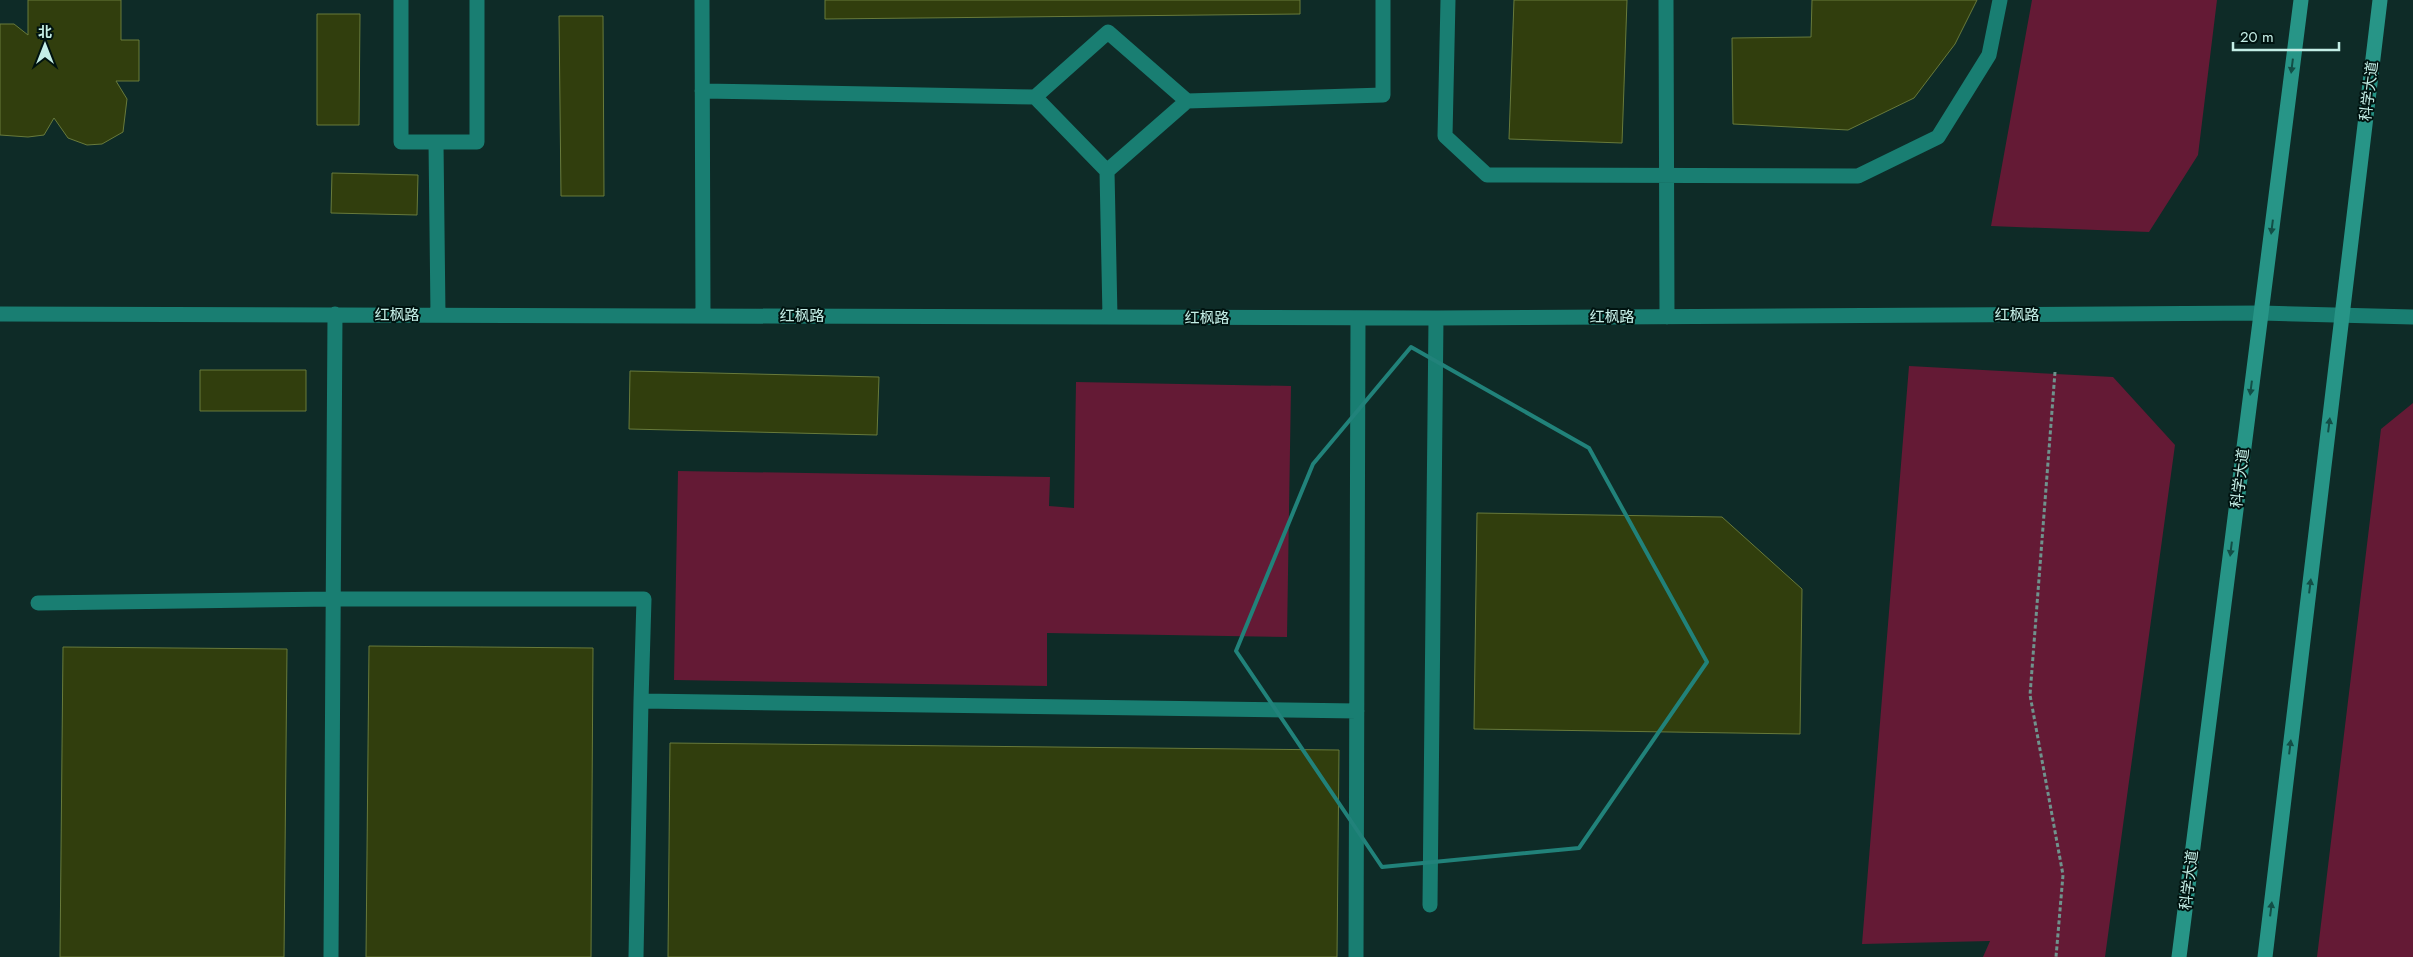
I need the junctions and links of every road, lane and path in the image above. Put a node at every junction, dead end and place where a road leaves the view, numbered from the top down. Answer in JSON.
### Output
{"nodes":[{"id":1,"x":401,"y":0,"type":"edge"},
{"id":2,"x":477,"y":0,"type":"edge"},
{"id":3,"x":702,"y":0,"type":"edge"},
{"id":4,"x":1383,"y":0,"type":"edge"},
{"id":5,"x":1448,"y":0,"type":"edge"},
{"id":6,"x":1666,"y":0,"type":"edge"},
{"id":7,"x":2000,"y":0,"type":"edge"},
{"id":8,"x":2301,"y":0,"type":"edge"},
{"id":9,"x":2380,"y":0,"type":"edge"},
{"id":10,"x":702,"y":91,"type":"junction"},
{"id":11,"x":1035,"y":96,"type":"junction"},
{"id":12,"x":1187,"y":101,"type":"junction"},
{"id":13,"x":436,"y":143,"type":"junction"},
{"id":14,"x":1107,"y":171,"type":"junction"},
{"id":15,"x":1666,"y":176,"type":"junction"},
{"id":16,"x":2261,"y":313,"type":"junction"},
{"id":17,"x":0,"y":314,"type":"edge"},
{"id":18,"x":335,"y":314,"type":"junction"},
{"id":19,"x":438,"y":315,"type":"junction"},
{"id":20,"x":703,"y":316,"type":"junction"},
{"id":21,"x":1110,"y":317,"type":"junction"},
{"id":22,"x":1667,"y":317,"type":"junction"},
{"id":23,"x":2342,"y":317,"type":"junction"},
{"id":24,"x":2413,"y":317,"type":"edge"},
{"id":25,"x":1358,"y":318,"type":"junction"},
{"id":26,"x":1436,"y":318,"type":"junction"},
{"id":27,"x":2054,"y":372,"type":"dead end"},
{"id":28,"x":333,"y":599,"type":"junction"},
{"id":29,"x":38,"y":604,"type":"dead end"},
{"id":30,"x":641,"y":701,"type":"junction"},
{"id":31,"x":1357,"y":711,"type":"junction"},
{"id":32,"x":1430,"y":905,"type":"dead end"},
{"id":33,"x":331,"y":957,"type":"edge"},
{"id":34,"x":636,"y":957,"type":"edge"},
{"id":35,"x":1356,"y":957,"type":"edge"},
{"id":36,"x":2056,"y":957,"type":"edge"},
{"id":37,"x":2179,"y":957,"type":"edge"},
{"id":38,"x":2265,"y":957,"type":"edge"}],
"edges":[{"from":1,"to":13,"type":"street"},
{"from":2,"to":13,"type":"street"},
{"from":3,"to":10,"type":"street"},
{"from":4,"to":12,"type":"street"},
{"from":5,"to":15,"type":"street"},
{"from":6,"to":15,"type":"street"},
{"from":7,"to":15,"type":"street"},
{"from":8,"to":16,"type":"main road","name":"科学大道","one_way":true},
{"from":9,"to":23,"type":"main road","name":"科学大道"},
{"from":10,"to":11,"type":"street"},
{"from":10,"to":20,"type":"street"},
{"from":11,"to":12,"type":"street"},
{"from":11,"to":14,"type":"street"},
{"from":12,"to":14,"type":"street"},
{"from":13,"to":19,"type":"street"},
{"from":14,"to":21,"type":"street"},
{"from":15,"to":22,"type":"street"},
{"from":16,"to":22,"type":"street","name":"红枫路"},
{"from":16,"to":23,"type":"street","name":"红枫路"},
{"from":16,"to":37,"type":"main road","name":"科学大道","one_way":true},
{"from":17,"to":18,"type":"street","name":"红枫路"},
{"from":18,"to":19,"type":"street","name":"红枫路"},
{"from":18,"to":28,"type":"street"},
{"from":19,"to":20,"type":"street","name":"红枫路"},
{"from":20,"to":21,"type":"street","name":"红枫路"},
{"from":21,"to":25,"type":"street","name":"红枫路"},
{"from":22,"to":26,"type":"street","name":"红枫路"},
{"from":23,"to":24,"type":"street","name":"红枫路"},
{"from":38,"to":23,"type":"main road","name":"科学大道","one_way":true},
{"from":25,"to":26,"type":"street","name":"红枫路"},
{"from":25,"to":31,"type":"street"},
{"from":26,"to":32,"type":"street"},
{"from":27,"to":36,"type":"path"},
{"from":28,"to":29,"type":"street"},
{"from":28,"to":30,"type":"street"},
{"from":28,"to":33,"type":"street"},
{"from":30,"to":31,"type":"street"},
{"from":30,"to":34,"type":"street"},
{"from":31,"to":35,"type":"street"}]}
